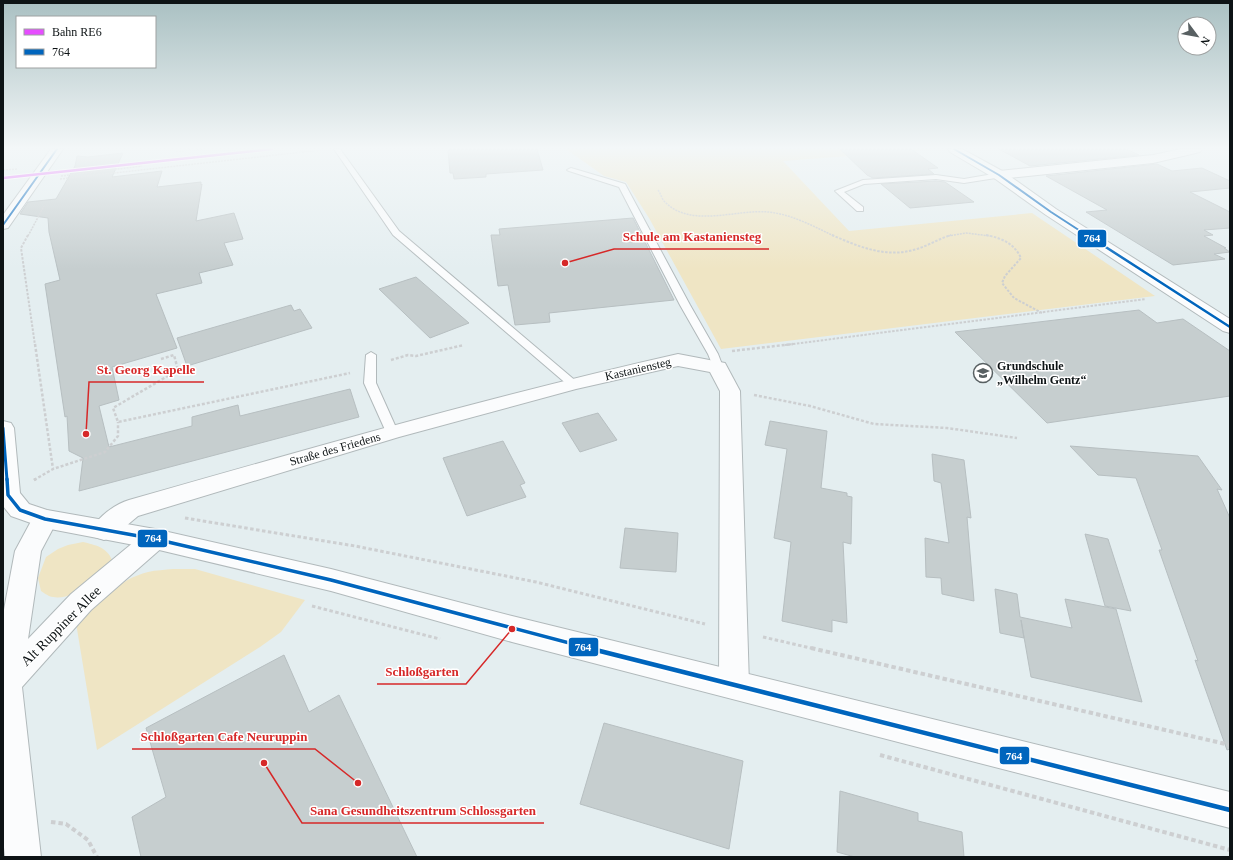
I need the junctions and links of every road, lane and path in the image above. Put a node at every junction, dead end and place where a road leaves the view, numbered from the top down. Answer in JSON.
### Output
{"nodes":[{"id":1,"x":29,"y":189,"type":"edge"},
{"id":2,"x":365,"y":189,"type":"edge"},
{"id":3,"x":624,"y":189,"type":"edge"},
{"id":4,"x":844,"y":189,"type":"edge"},
{"id":5,"x":1019,"y":189,"type":"edge"},
{"id":6,"x":658,"y":190,"type":"dead end"},
{"id":7,"x":44,"y":205,"type":"dead end"},
{"id":8,"x":860,"y":209,"type":"dead end"},
{"id":9,"x":3,"y":225,"type":"edge"},
{"id":10,"x":1150,"y":298,"type":"dead end"},
{"id":11,"x":1042,"y":313,"type":"junction"},
{"id":12,"x":1230,"y":326,"type":"edge"},
{"id":13,"x":464,"y":345,"type":"dead end"},
{"id":14,"x":370,"y":355,"type":"dead end"},
{"id":15,"x":161,"y":359,"type":"dead end"},
{"id":16,"x":716,"y":361,"type":"junction"},
{"id":17,"x":370,"y":367,"type":"junction"},
{"id":18,"x":573,"y":384,"type":"junction"},
{"id":19,"x":730,"y":391,"type":"junction"},
{"id":20,"x":118,"y":422,"type":"junction"},
{"id":21,"x":3,"y":428,"type":"edge"},
{"id":22,"x":392,"y":432,"type":"junction"},
{"id":23,"x":1017,"y":438,"type":"dead end"},
{"id":24,"x":4,"y":466,"type":"edge"},
{"id":25,"x":184,"y":518,"type":"dead end"},
{"id":26,"x":46,"y":519,"type":"junction"},
{"id":27,"x":104,"y":530,"type":"junction"},
{"id":28,"x":155,"y":540,"type":"junction"},
{"id":29,"x":312,"y":606,"type":"dead end"},
{"id":30,"x":734,"y":631,"type":"junction"},
{"id":31,"x":442,"y":640,"type":"dead end"},
{"id":32,"x":734,"y":685,"type":"junction"},
{"id":33,"x":5,"y":686,"type":"edge"},
{"id":34,"x":1230,"y":744,"type":"edge"},
{"id":35,"x":878,"y":754,"type":"dead end"},
{"id":36,"x":1230,"y":810,"type":"edge"},
{"id":37,"x":19,"y":816,"type":"junction"},
{"id":38,"x":1230,"y":850,"type":"edge"},
{"id":39,"x":23,"y":857,"type":"edge"},
{"id":40,"x":97,"y":857,"type":"edge"}],
"edges":[{"from":1,"to":9,"type":"main road"},
{"from":2,"to":18,"type":"lane"},
{"from":3,"to":16,"type":"lane"},
{"from":4,"to":8,"type":"lane"},
{"from":5,"to":12,"type":"main road"},
{"from":6,"to":11,"type":"path"},
{"from":7,"to":20,"type":"path"},
{"from":10,"to":11,"type":"path"},
{"from":11,"to":16,"type":"path"},
{"from":13,"to":17,"type":"path"},
{"from":14,"to":17,"type":"lane"},
{"from":15,"to":20,"type":"path"},
{"from":16,"to":18,"type":"main road","name":"Kastaniensteg"},
{"from":16,"to":19,"type":"main road"},
{"from":17,"to":20,"type":"path"},
{"from":17,"to":22,"type":"lane"},
{"from":18,"to":22,"type":"main road","name":"Straße des Friedens"},
{"from":19,"to":23,"type":"path"},
{"from":19,"to":30,"type":"main road"},
{"from":21,"to":24,"type":"main road"},
{"from":22,"to":27,"type":"main road","name":"Straße des Friedens"},
{"from":24,"to":26,"type":"main road"},
{"from":25,"to":30,"type":"path"},
{"from":26,"to":27,"type":"main road"},
{"from":26,"to":33,"type":"main road","name":"Alt Ruppiner Allee"},
{"from":27,"to":28,"type":"main road"},
{"from":28,"to":32,"type":"main road"},
{"from":28,"to":33,"type":"main road","name":"Alt Ruppiner Allee"},
{"from":29,"to":31,"type":"path"},
{"from":30,"to":32,"type":"main road"},
{"from":30,"to":34,"type":"path"},
{"from":32,"to":36,"type":"main road"},
{"from":33,"to":37,"type":"main road","name":"Alt Ruppiner Allee"},
{"from":35,"to":38,"type":"path"},
{"from":37,"to":39,"type":"main road","name":"Alt Ruppiner Allee"},
{"from":37,"to":40,"type":"path"}]}
